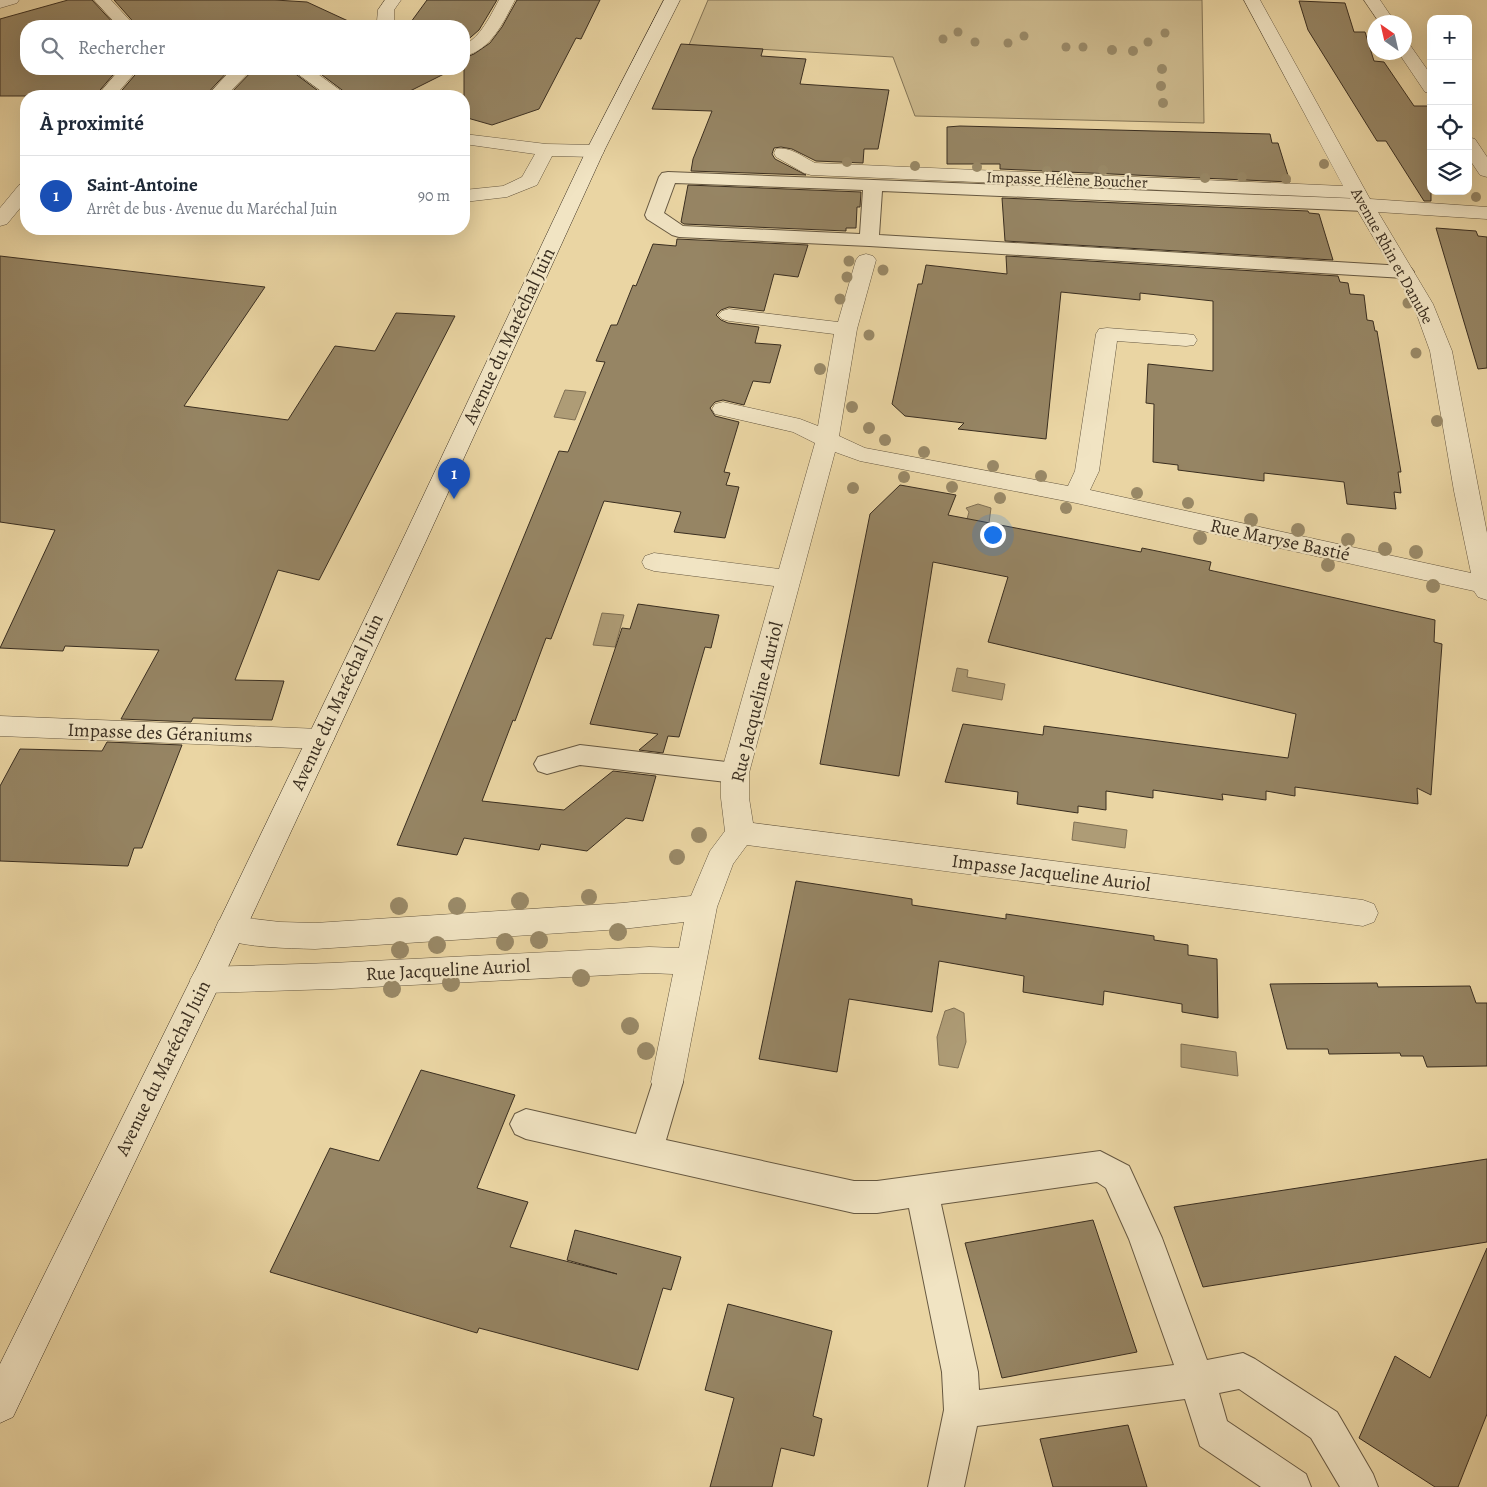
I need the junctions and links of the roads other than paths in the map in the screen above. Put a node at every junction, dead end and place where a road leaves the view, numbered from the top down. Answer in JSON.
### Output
{"nodes":[{"id":1,"x":11,"y":0,"type":"edge"},
{"id":2,"x":102,"y":0,"type":"edge"},
{"id":3,"x":393,"y":0,"type":"edge"},
{"id":4,"x":507,"y":0,"type":"edge"},
{"id":5,"x":672,"y":0,"type":"edge"},
{"id":6,"x":1252,"y":0,"type":"edge"},
{"id":7,"x":1372,"y":0,"type":"edge"},
{"id":8,"x":0,"y":3,"type":"edge"},
{"id":9,"x":1382,"y":15,"type":"edge"},
{"id":10,"x":121,"y":20,"type":"edge"},
{"id":11,"x":384,"y":20,"type":"edge"},
{"id":12,"x":470,"y":48,"type":"edge"},
{"id":13,"x":1412,"y":60,"type":"edge"},
{"id":14,"x":124,"y":75,"type":"edge"},
{"id":15,"x":235,"y":75,"type":"edge"},
{"id":16,"x":309,"y":75,"type":"edge"},
{"id":17,"x":1427,"y":82,"type":"edge"},
{"id":18,"x":111,"y":90,"type":"edge"},
{"id":19,"x":221,"y":90,"type":"edge"},
{"id":20,"x":330,"y":90,"type":"edge"},
{"id":21,"x":470,"y":141,"type":"edge"},
{"id":22,"x":1472,"y":149,"type":"edge"},
{"id":23,"x":546,"y":150,"type":"junction"},
{"id":24,"x":595,"y":151,"type":"junction"},
{"id":25,"x":783,"y":153,"type":"dead end"},
{"id":26,"x":1487,"y":171,"type":"edge"},
{"id":27,"x":873,"y":185,"type":"junction"},
{"id":28,"x":14,"y":194,"type":"edge"},
{"id":29,"x":470,"y":195,"type":"edge"},
{"id":30,"x":1360,"y":199,"type":"junction"},
{"id":31,"x":1487,"y":213,"type":"edge"},
{"id":32,"x":0,"y":220,"type":"edge"},
{"id":33,"x":868,"y":250,"type":"junction"},
{"id":34,"x":1404,"y":272,"type":"junction"},
{"id":35,"x":729,"y":315,"type":"dead end"},
{"id":36,"x":846,"y":329,"type":"junction"},
{"id":37,"x":1186,"y":340,"type":"dead end"},
{"id":38,"x":723,"y":409,"type":"dead end"},
{"id":39,"x":827,"y":440,"type":"junction"},
{"id":40,"x":1076,"y":495,"type":"junction"},
{"id":41,"x":654,"y":562,"type":"dead end"},
{"id":42,"x":789,"y":579,"type":"junction"},
{"id":43,"x":1486,"y":587,"type":"edge"},
{"id":44,"x":0,"y":726,"type":"edge"},
{"id":45,"x":320,"y":739,"type":"junction"},
{"id":46,"x":547,"y":764,"type":"dead end"},
{"id":47,"x":735,"y":773,"type":"junction"},
{"id":48,"x":740,"y":833,"type":"junction"},
{"id":49,"x":702,"y":907,"type":"junction"},
{"id":50,"x":1362,"y":913,"type":"dead end"},
{"id":51,"x":230,"y":929,"type":"junction"},
{"id":52,"x":690,"y":961,"type":"junction"},
{"id":53,"x":206,"y":980,"type":"junction"},
{"id":54,"x":667,"y":1082,"type":"joint"},
{"id":55,"x":526,"y":1124,"type":"dead end"},
{"id":56,"x":648,"y":1151,"type":"junction"},
{"id":57,"x":922,"y":1191,"type":"junction"},
{"id":58,"x":1196,"y":1380,"type":"junction"},
{"id":59,"x":0,"y":1404,"type":"edge"},
{"id":60,"x":962,"y":1410,"type":"junction"},
{"id":61,"x":946,"y":1487,"type":"edge"},
{"id":62,"x":1293,"y":1487,"type":"edge"},
{"id":63,"x":1360,"y":1487,"type":"edge"}],
"edges":[{"from":1,"to":8,"type":"street"},
{"from":2,"to":10,"type":"street"},
{"from":3,"to":11,"type":"street"},
{"from":4,"to":12,"type":"street"},
{"from":5,"to":24,"type":"street","name":"Avenue du Maréchal Juin"},
{"from":6,"to":30,"type":"street","name":"Avenue Rhin et Danube"},
{"from":7,"to":9,"type":"street"},
{"from":13,"to":17,"type":"street"},
{"from":14,"to":18,"type":"street"},
{"from":15,"to":19,"type":"street"},
{"from":16,"to":20,"type":"street"},
{"from":21,"to":23,"type":"street"},
{"from":22,"to":26,"type":"street"},
{"from":23,"to":24,"type":"street"},
{"from":23,"to":29,"type":"street"},
{"from":24,"to":45,"type":"street","name":"Avenue du Maréchal Juin"},
{"from":25,"to":30,"type":"street","name":"Impasse Hélène Boucher"},
{"from":27,"to":30,"type":"lane"},
{"from":27,"to":33,"type":"lane"},
{"from":27,"to":33,"type":"lane"},
{"from":28,"to":32,"type":"street"},
{"from":30,"to":31,"type":"street","name":"Impasse Hélène Boucher"},
{"from":30,"to":34,"type":"street","name":"Avenue Rhin et Danube"},
{"from":33,"to":34,"type":"lane"},
{"from":33,"to":36,"type":"street","name":"Rue Jacqueline Auriol"},
{"from":34,"to":43,"type":"street","name":"Avenue Rhin et Danube"},
{"from":35,"to":36,"type":"street"},
{"from":36,"to":39,"type":"street","name":"Rue Jacqueline Auriol"},
{"from":37,"to":40,"type":"street"},
{"from":38,"to":39,"type":"street"},
{"from":39,"to":40,"type":"street","name":"Rue Maryse Bastié"},
{"from":39,"to":42,"type":"street","name":"Rue Jacqueline Auriol"},
{"from":40,"to":43,"type":"street","name":"Rue Maryse Bastié"},
{"from":41,"to":42,"type":"street"},
{"from":42,"to":47,"type":"street","name":"Rue Jacqueline Auriol"},
{"from":44,"to":45,"type":"street","name":"Impasse des Géraniums"},
{"from":45,"to":51,"type":"street","name":"Avenue du Maréchal Juin"},
{"from":46,"to":47,"type":"lane"},
{"from":47,"to":48,"type":"street","name":"Rue Jacqueline Auriol"},
{"from":48,"to":49,"type":"street"},
{"from":48,"to":50,"type":"street","name":"Impasse Jacqueline Auriol"},
{"from":49,"to":51,"type":"street"},
{"from":49,"to":52,"type":"street"},
{"from":51,"to":53,"type":"street","name":"Avenue du Maréchal Juin"},
{"from":52,"to":53,"type":"street","name":"Rue Jacqueline Auriol"},
{"from":52,"to":54,"type":"street"},
{"from":53,"to":59,"type":"street","name":"Avenue du Maréchal Juin"},
{"from":54,"to":56,"type":"lane"},
{"from":55,"to":56,"type":"lane"},
{"from":56,"to":57,"type":"lane"},
{"from":57,"to":58,"type":"lane"},
{"from":57,"to":60,"type":"lane"},
{"from":58,"to":60,"type":"lane"},
{"from":58,"to":62,"type":"lane"},
{"from":58,"to":63,"type":"lane"},
{"from":60,"to":61,"type":"lane"}]}
